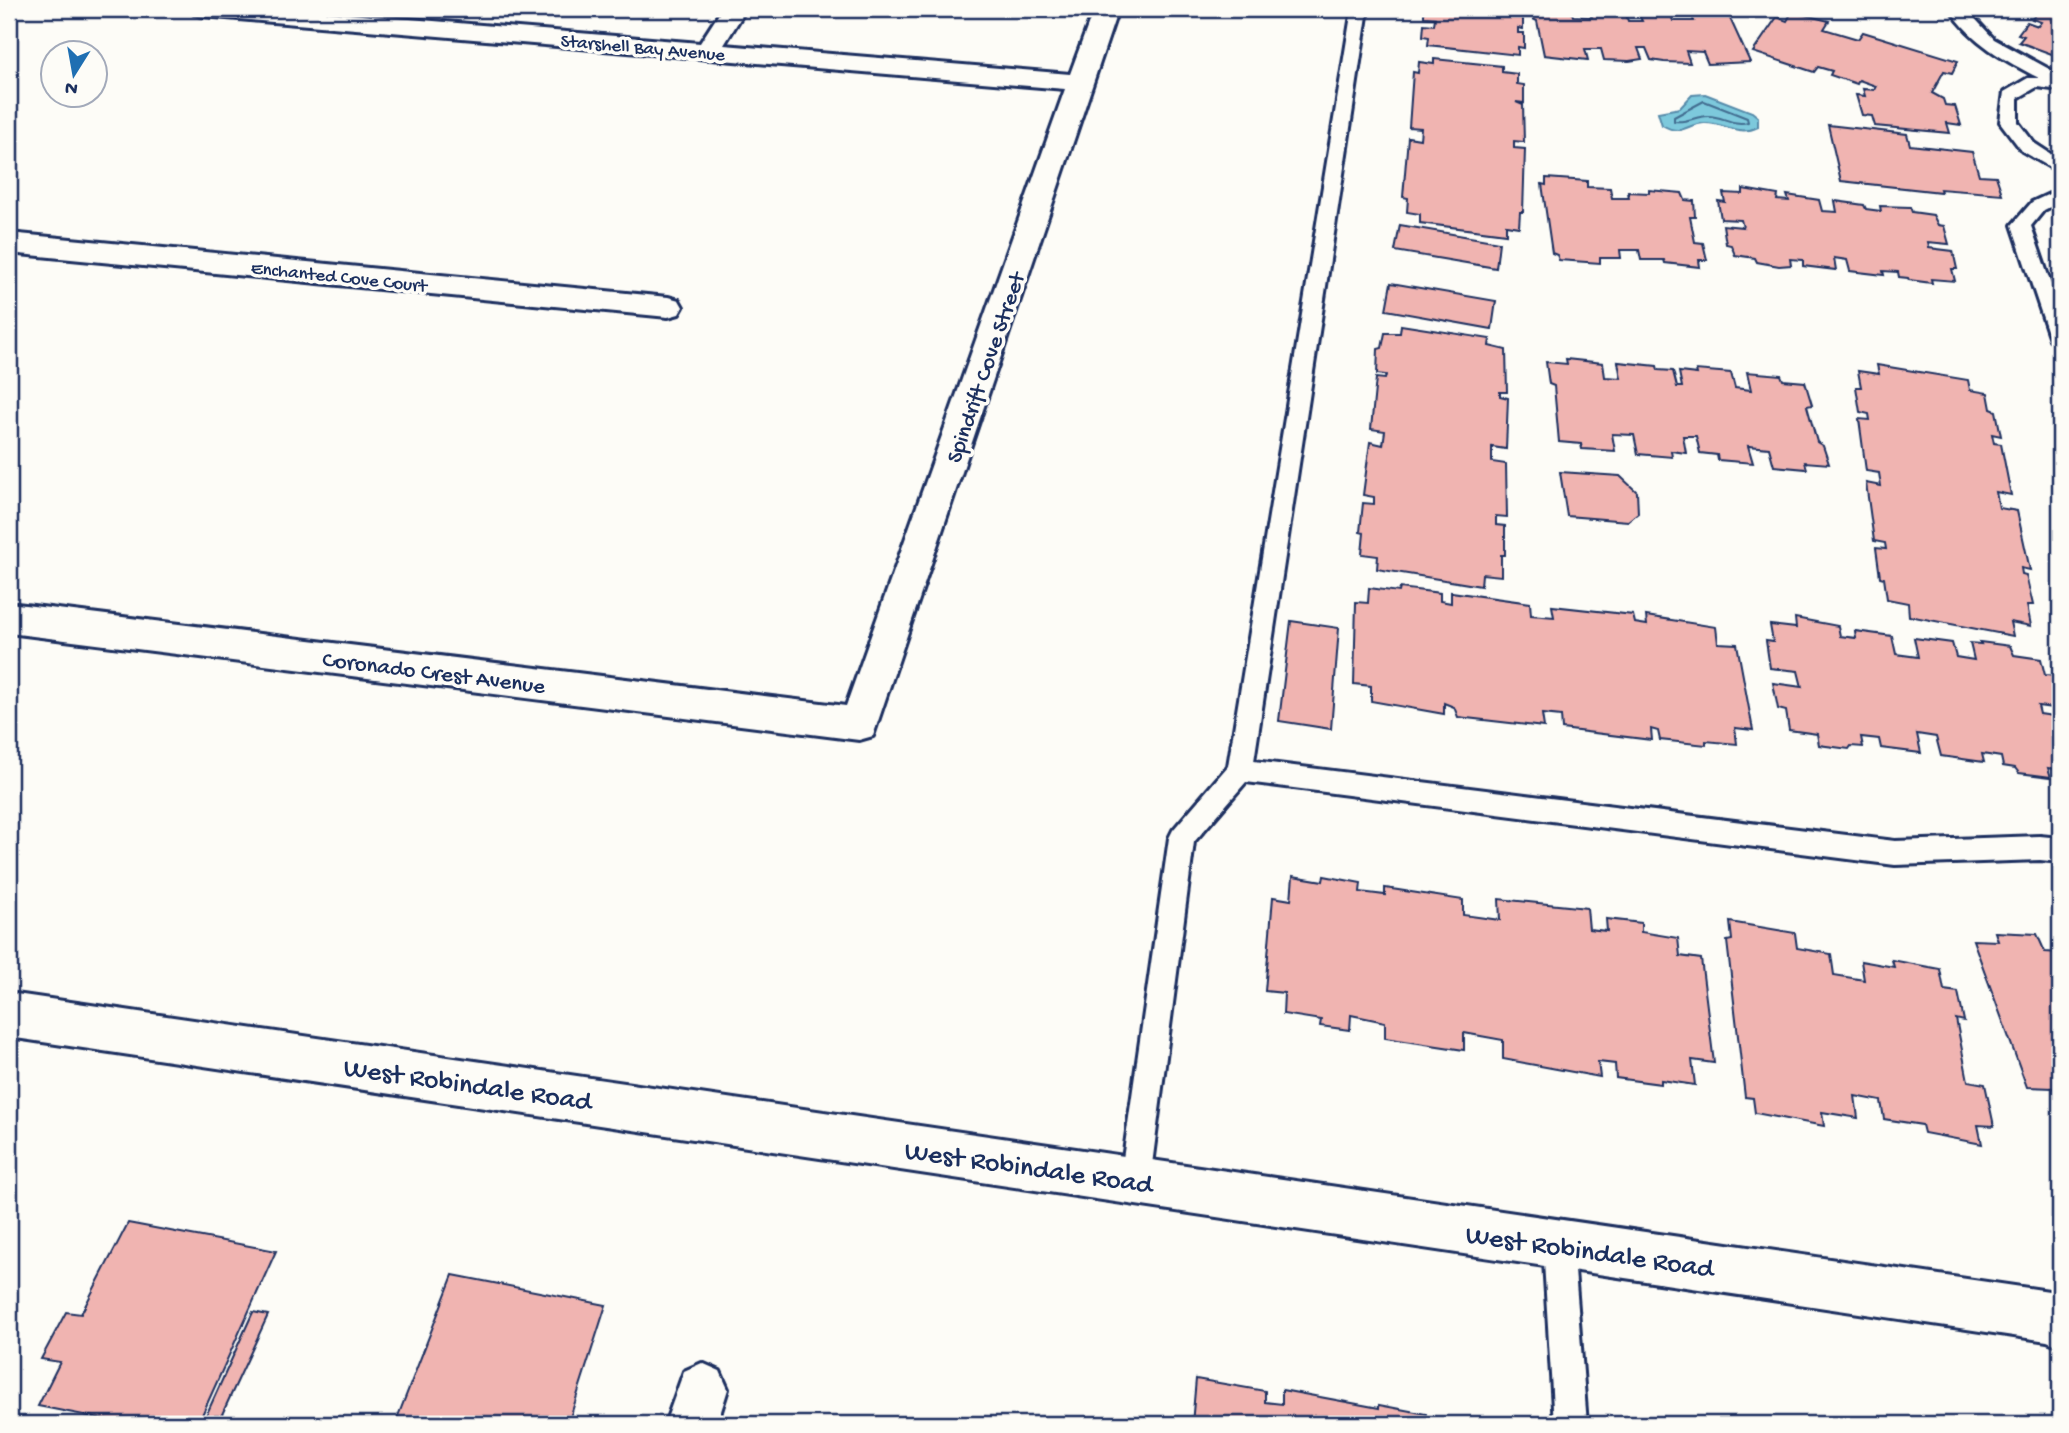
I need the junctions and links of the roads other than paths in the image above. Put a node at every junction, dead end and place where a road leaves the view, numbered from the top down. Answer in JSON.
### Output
{"nodes":[{"id":1,"x":203,"y":9,"type":"edge"},
{"id":2,"x":734,"y":9,"type":"edge"},
{"id":3,"x":1106,"y":9,"type":"edge"},
{"id":4,"x":1360,"y":9,"type":"edge"},
{"id":5,"x":1958,"y":9,"type":"edge"},
{"id":6,"x":356,"y":15,"type":"edge"},
{"id":7,"x":708,"y":51,"type":"junction"},
{"id":8,"x":1082,"y":83,"type":"junction"},
{"id":9,"x":2060,"y":83,"type":"edge"},
{"id":10,"x":2060,"y":168,"type":"edge"},
{"id":11,"x":2060,"y":195,"type":"edge"},
{"id":12,"x":9,"y":243,"type":"edge"},
{"id":13,"x":668,"y":307,"type":"dead end"},
{"id":14,"x":2060,"y":339,"type":"edge"},
{"id":15,"x":9,"y":618,"type":"edge"},
{"id":16,"x":859,"y":724,"type":"joint"},
{"id":17,"x":1240,"y":770,"type":"junction"},
{"id":18,"x":2060,"y":850,"type":"edge"},
{"id":19,"x":9,"y":1015,"type":"edge"},
{"id":20,"x":1135,"y":1180,"type":"junction"},
{"id":21,"x":1558,"y":1245,"type":"junction"},
{"id":22,"x":2056,"y":1317,"type":"edge"},
{"id":23,"x":1571,"y":1424,"type":"edge"}],
"edges":[{"from":1,"to":6,"type":"street","name":"Starshell Bay Avenue"},
{"from":2,"to":7,"type":"street"},
{"from":3,"to":8,"type":"street","name":"Spindrift Cove Street"},
{"from":4,"to":17,"type":"lane"},
{"from":5,"to":9,"type":"lane"},
{"from":6,"to":7,"type":"street","name":"Starshell Bay Avenue"},
{"from":7,"to":8,"type":"street","name":"Starshell Bay Avenue"},
{"from":8,"to":16,"type":"street","name":"Spindrift Cove Street"},
{"from":9,"to":10,"type":"lane"},
{"from":11,"to":14,"type":"lane"},
{"from":12,"to":13,"type":"street","name":"Enchanted Cove Court"},
{"from":15,"to":16,"type":"street","name":"Coronado Crest Avenue"},
{"from":17,"to":18,"type":"lane"},
{"from":17,"to":20,"type":"lane"},
{"from":19,"to":20,"type":"street","name":"West Robindale Road"},
{"from":20,"to":21,"type":"street","name":"West Robindale Road"},
{"from":21,"to":22,"type":"street","name":"West Robindale Road"},
{"from":21,"to":23,"type":"lane"}]}
